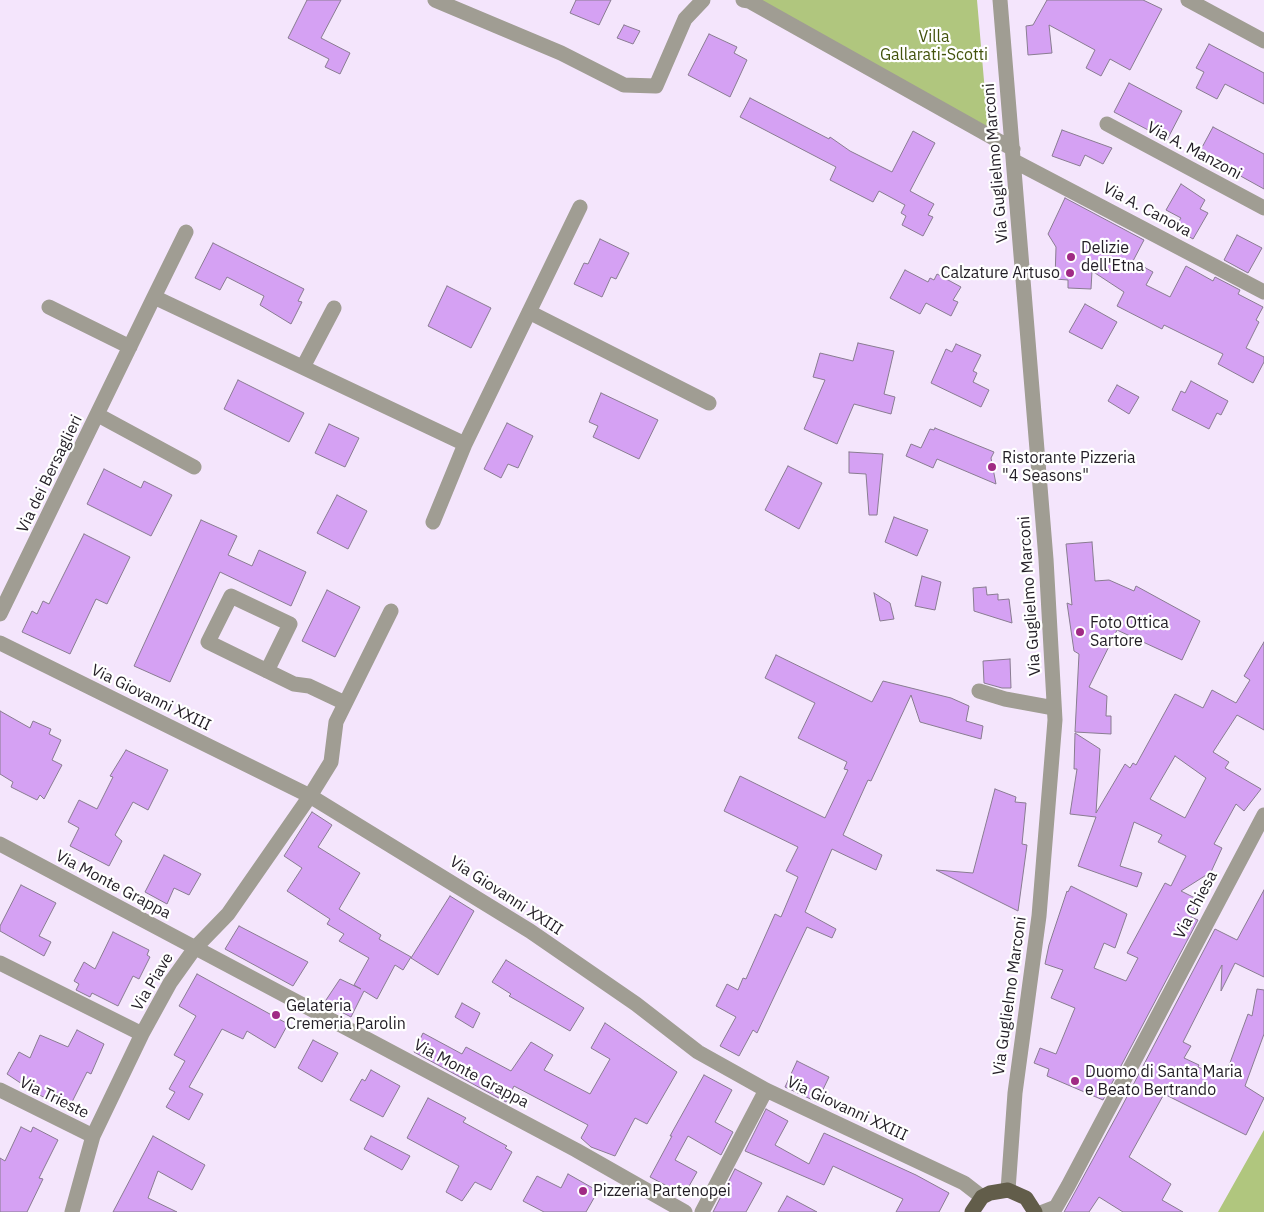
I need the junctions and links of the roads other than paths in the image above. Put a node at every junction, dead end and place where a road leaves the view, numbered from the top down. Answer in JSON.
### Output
{"nodes":[{"id":1,"x":435,"y":0,"type":"edge"},
{"id":2,"x":703,"y":0,"type":"edge"},
{"id":3,"x":743,"y":0,"type":"edge"},
{"id":4,"x":1000,"y":0,"type":"edge"},
{"id":5,"x":1188,"y":0,"type":"edge"},
{"id":6,"x":1264,"y":40,"type":"edge"},
{"id":7,"x":1107,"y":124,"type":"dead end"},
{"id":8,"x":1013,"y":155,"type":"junction"},
{"id":9,"x":580,"y":206,"type":"dead end"},
{"id":10,"x":1264,"y":208,"type":"edge"},
{"id":11,"x":186,"y":232,"type":"dead end"},
{"id":12,"x":1264,"y":292,"type":"edge"},
{"id":13,"x":154,"y":296,"type":"junction"},
{"id":14,"x":49,"y":307,"type":"dead end"},
{"id":15,"x":334,"y":308,"type":"dead end"},
{"id":16,"x":529,"y":312,"type":"junction"},
{"id":17,"x":130,"y":348,"type":"junction"},
{"id":18,"x":304,"y":367,"type":"junction"},
{"id":19,"x":709,"y":404,"type":"dead end"},
{"id":20,"x":101,"y":409,"type":"junction"},
{"id":21,"x":465,"y":444,"type":"junction"},
{"id":22,"x":194,"y":467,"type":"dead end"},
{"id":23,"x":433,"y":522,"type":"dead end"},
{"id":24,"x":391,"y":611,"type":"dead end"},
{"id":25,"x":0,"y":614,"type":"edge"},
{"id":26,"x":0,"y":643,"type":"edge"},
{"id":27,"x":267,"y":671,"type":"junction"},
{"id":28,"x":979,"y":691,"type":"dead end"},
{"id":29,"x":345,"y":703,"type":"junction"},
{"id":30,"x":1054,"y":708,"type":"junction"},
{"id":31,"x":310,"y":796,"type":"junction"},
{"id":32,"x":1264,"y":815,"type":"edge"},
{"id":33,"x":0,"y":844,"type":"edge"},
{"id":34,"x":195,"y":948,"type":"junction"},
{"id":35,"x":0,"y":963,"type":"edge"},
{"id":36,"x":142,"y":1034,"type":"junction"},
{"id":37,"x":0,"y":1090,"type":"edge"},
{"id":38,"x":766,"y":1090,"type":"junction"},
{"id":39,"x":92,"y":1136,"type":"junction"},
{"id":40,"x":1008,"y":1190,"type":"junction"},
{"id":41,"x":982,"y":1197,"type":"junction"},
{"id":42,"x":72,"y":1212,"type":"edge"},
{"id":43,"x":685,"y":1212,"type":"edge"},
{"id":44,"x":702,"y":1212,"type":"edge"},
{"id":45,"x":972,"y":1212,"type":"edge"},
{"id":46,"x":1035,"y":1212,"type":"edge"},
{"id":47,"x":1043,"y":1212,"type":"edge"}],
"edges":[{"from":1,"to":2,"type":"street"},
{"from":3,"to":8,"type":"street","name":"Via A. Canova"},
{"from":4,"to":8,"type":"street","name":"Via Guglielmo Marconi"},
{"from":5,"to":6,"type":"street"},
{"from":7,"to":10,"type":"street","name":"Via A. Manzoni"},
{"from":8,"to":12,"type":"street","name":"Via A. Canova"},
{"from":8,"to":30,"type":"street","name":"Via Guglielmo Marconi"},
{"from":9,"to":16,"type":"street"},
{"from":11,"to":13,"type":"street","name":"Via dei Bersaglieri"},
{"from":13,"to":17,"type":"street","name":"Via dei Bersaglieri"},
{"from":13,"to":18,"type":"street"},
{"from":14,"to":17,"type":"street"},
{"from":15,"to":18,"type":"street"},
{"from":16,"to":19,"type":"street"},
{"from":16,"to":21,"type":"street"},
{"from":17,"to":20,"type":"street","name":"Via dei Bersaglieri"},
{"from":18,"to":21,"type":"street"},
{"from":20,"to":22,"type":"street"},
{"from":20,"to":25,"type":"street","name":"Via dei Bersaglieri"},
{"from":21,"to":23,"type":"street"},
{"from":24,"to":29,"type":"street","name":"Via Piave"},
{"from":26,"to":31,"type":"street","name":"Via Giovanni XXIII"},
{"from":27,"to":27,"type":"street"},
{"from":27,"to":29,"type":"street"},
{"from":28,"to":30,"type":"street"},
{"from":29,"to":31,"type":"street","name":"Via Piave"},
{"from":30,"to":40,"type":"street","name":"Via Guglielmo Marconi"},
{"from":31,"to":34,"type":"street","name":"Via Piave"},
{"from":31,"to":38,"type":"street","name":"Via Giovanni XXIII"},
{"from":32,"to":47,"type":"street","name":"Via Chiesa"},
{"from":33,"to":34,"type":"street","name":"Via Monte Grappa"},
{"from":34,"to":36,"type":"street","name":"Via Piave"},
{"from":34,"to":43,"type":"street","name":"Via Monte Grappa"},
{"from":35,"to":36,"type":"street"},
{"from":36,"to":39,"type":"street","name":"Via Piave"},
{"from":37,"to":39,"type":"street","name":"Via Trieste"},
{"from":38,"to":41,"type":"street","name":"Via Giovanni XXIII"},
{"from":38,"to":44,"type":"street"},
{"from":39,"to":42,"type":"street","name":"Via Piave"},
{"from":40,"to":41,"type":"main road"},
{"from":40,"to":46,"type":"main road"},
{"from":41,"to":45,"type":"main road"}]}
